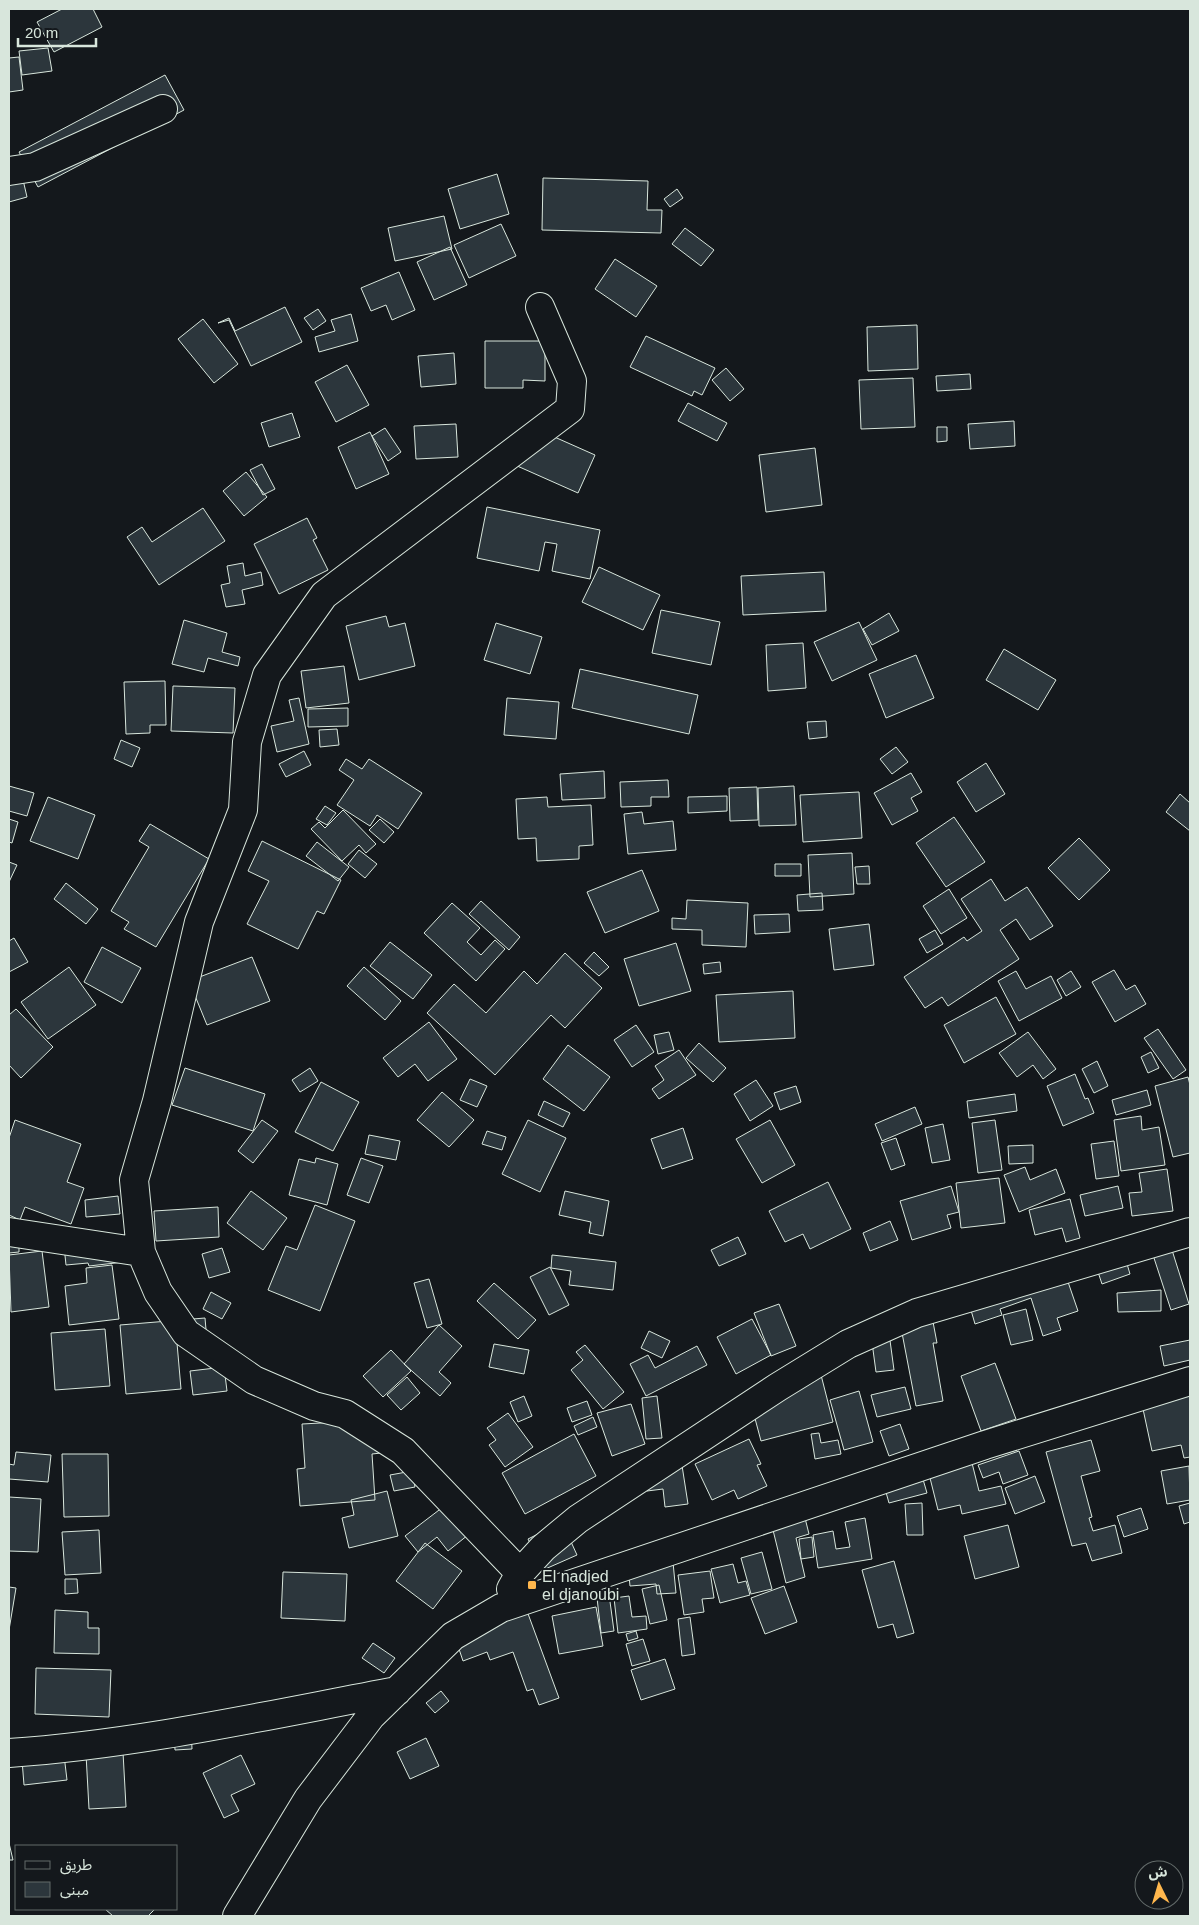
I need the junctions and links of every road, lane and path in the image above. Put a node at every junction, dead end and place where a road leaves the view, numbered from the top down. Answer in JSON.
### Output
{"nodes":[{"id":1,"x":163,"y":109,"type":"dead end"},
{"id":2,"x":9,"y":171,"type":"edge"},
{"id":3,"x":540,"y":307,"type":"dead end"},
{"id":4,"x":9,"y":1232,"type":"edge"},
{"id":5,"x":1190,"y":1232,"type":"edge"},
{"id":6,"x":141,"y":1252,"type":"junction"},
{"id":7,"x":1190,"y":1381,"type":"edge"},
{"id":8,"x":520,"y":1573,"type":"junction"},
{"id":9,"x":501,"y":1608,"type":"junction"},
{"id":10,"x":397,"y":1690,"type":"junction"},
{"id":11,"x":9,"y":1753,"type":"edge"},
{"id":12,"x":237,"y":1916,"type":"edge"}],
"edges":[{"from":1,"to":2,"type":"street"},
{"from":3,"to":6,"type":"street"},
{"from":4,"to":6,"type":"street"},
{"from":5,"to":8,"type":"street"},
{"from":6,"to":8,"type":"street"},
{"from":7,"to":9,"type":"street"},
{"from":8,"to":9,"type":"street"},
{"from":9,"to":10,"type":"street"},
{"from":10,"to":11,"type":"street"},
{"from":10,"to":12,"type":"street"}]}
